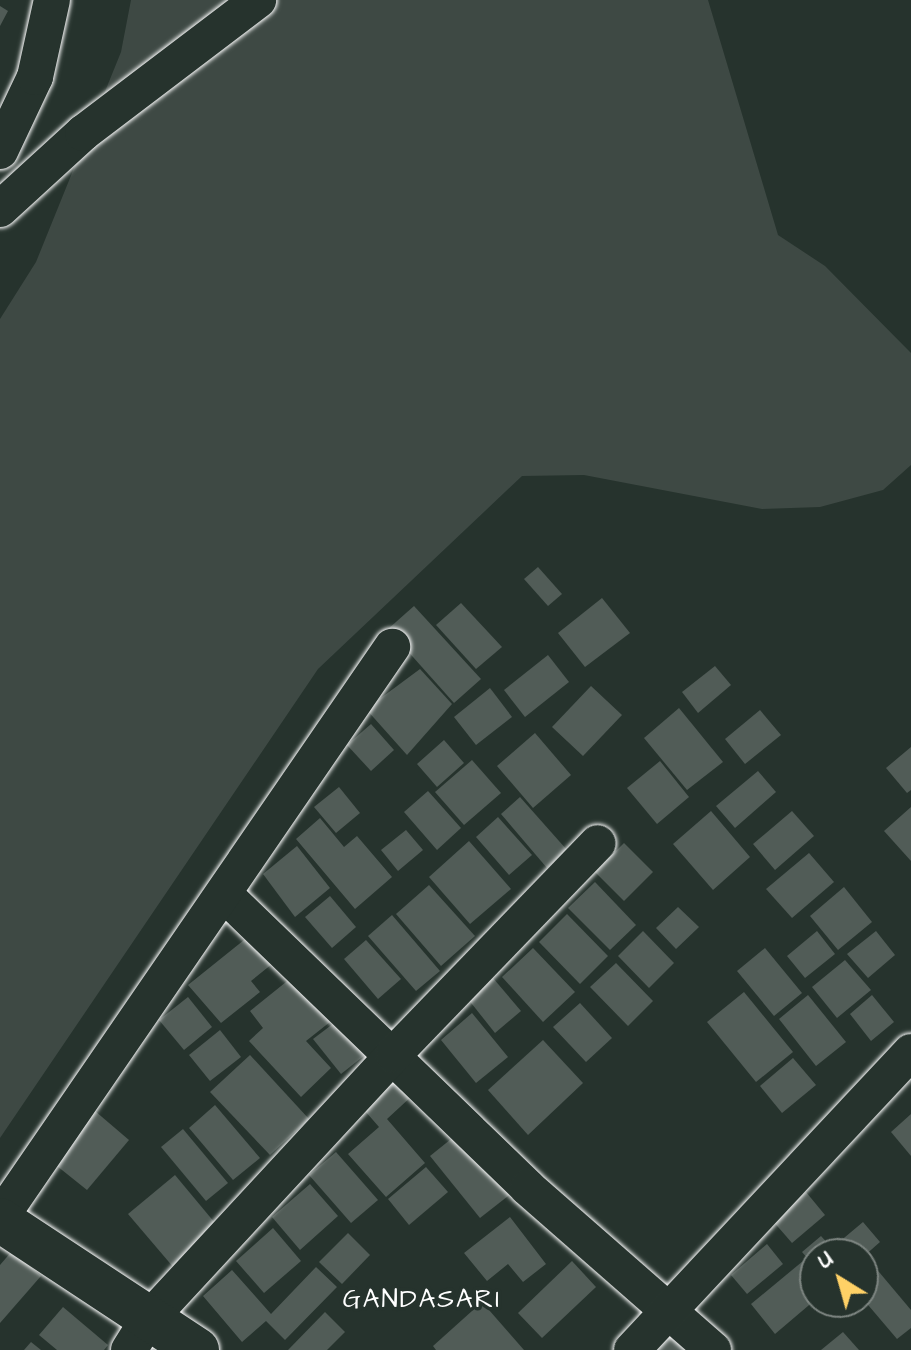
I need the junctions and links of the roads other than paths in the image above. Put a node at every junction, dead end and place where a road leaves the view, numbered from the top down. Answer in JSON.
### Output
{"nodes":[{"id":1,"x":52,"y":0,"type":"edge"},
{"id":2,"x":258,"y":0,"type":"edge"},
{"id":3,"x":0,"y":151,"type":"edge"},
{"id":4,"x":0,"y":209,"type":"edge"},
{"id":5,"x":392,"y":647,"type":"dead end"},
{"id":6,"x":598,"y":843,"type":"dead end"},
{"id":7,"x":225,"y":895,"type":"junction"},
{"id":8,"x":911,"y":1052,"type":"edge"},
{"id":9,"x":394,"y":1054,"type":"junction"},
{"id":10,"x":0,"y":1219,"type":"edge"},
{"id":11,"x":670,"y":1309,"type":"junction"},
{"id":12,"x":138,"y":1335,"type":"edge"},
{"id":13,"x":197,"y":1350,"type":"edge"},
{"id":14,"x":632,"y":1350,"type":"edge"},
{"id":15,"x":713,"y":1350,"type":"edge"}],
"edges":[{"from":1,"to":3,"type":"street"},
{"from":2,"to":4,"type":"street"},
{"from":5,"to":7,"type":"street"},
{"from":6,"to":9,"type":"street"},
{"from":7,"to":9,"type":"street"},
{"from":7,"to":10,"type":"street"},
{"from":8,"to":11,"type":"street"},
{"from":9,"to":11,"type":"street"},
{"from":9,"to":12,"type":"street"},
{"from":10,"to":12,"type":"street"},
{"from":11,"to":14,"type":"street"},
{"from":11,"to":15,"type":"street"},
{"from":12,"to":13,"type":"street"}]}
